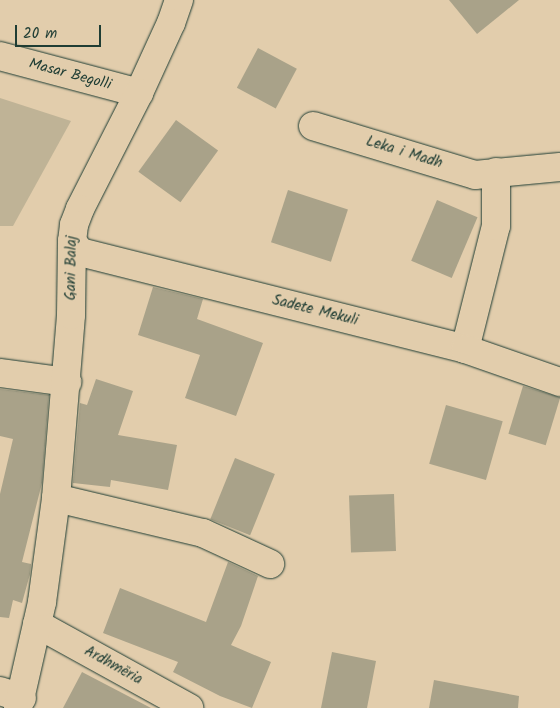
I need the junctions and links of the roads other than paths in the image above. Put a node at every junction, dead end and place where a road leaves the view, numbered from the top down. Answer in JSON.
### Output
{"nodes":[{"id":1,"x":179,"y":0,"type":"edge"},
{"id":2,"x":0,"y":56,"type":"edge"},
{"id":3,"x":139,"y":93,"type":"junction"},
{"id":4,"x":313,"y":126,"type":"dead end"},
{"id":5,"x":560,"y":167,"type":"edge"},
{"id":6,"x":496,"y":172,"type":"junction"},
{"id":7,"x":72,"y":241,"type":"junction"},
{"id":8,"x":465,"y":348,"type":"junction"},
{"id":9,"x":0,"y":372,"type":"edge"},
{"id":10,"x":67,"y":382,"type":"junction"},
{"id":11,"x":560,"y":382,"type":"edge"},
{"id":12,"x":56,"y":498,"type":"junction"},
{"id":13,"x":270,"y":564,"type":"dead end"},
{"id":14,"x":37,"y":624,"type":"junction"},
{"id":15,"x":13,"y":699,"type":"edge"},
{"id":16,"x":190,"y":708,"type":"edge"}],
"edges":[{"from":1,"to":3,"type":"street","name":"Gani Balaj"},
{"from":2,"to":3,"type":"street","name":"Masar Begolli"},
{"from":3,"to":7,"type":"street","name":"Gani Balaj"},
{"from":4,"to":6,"type":"street","name":"Leka i Madh"},
{"from":5,"to":6,"type":"street","name":"Leka i Madh"},
{"from":6,"to":8,"type":"street"},
{"from":7,"to":8,"type":"street","name":"Sadete Mekuli"},
{"from":7,"to":10,"type":"street","name":"Gani Balaj"},
{"from":8,"to":11,"type":"street","name":"Sadete Mekuli"},
{"from":9,"to":10,"type":"street"},
{"from":10,"to":12,"type":"street","name":"Gani Balaj"},
{"from":12,"to":13,"type":"street"},
{"from":12,"to":14,"type":"street","name":"Gani Balaj"},
{"from":14,"to":15,"type":"street","name":"Gani Balaj"},
{"from":14,"to":16,"type":"street","name":"Ardhmëria"}]}
